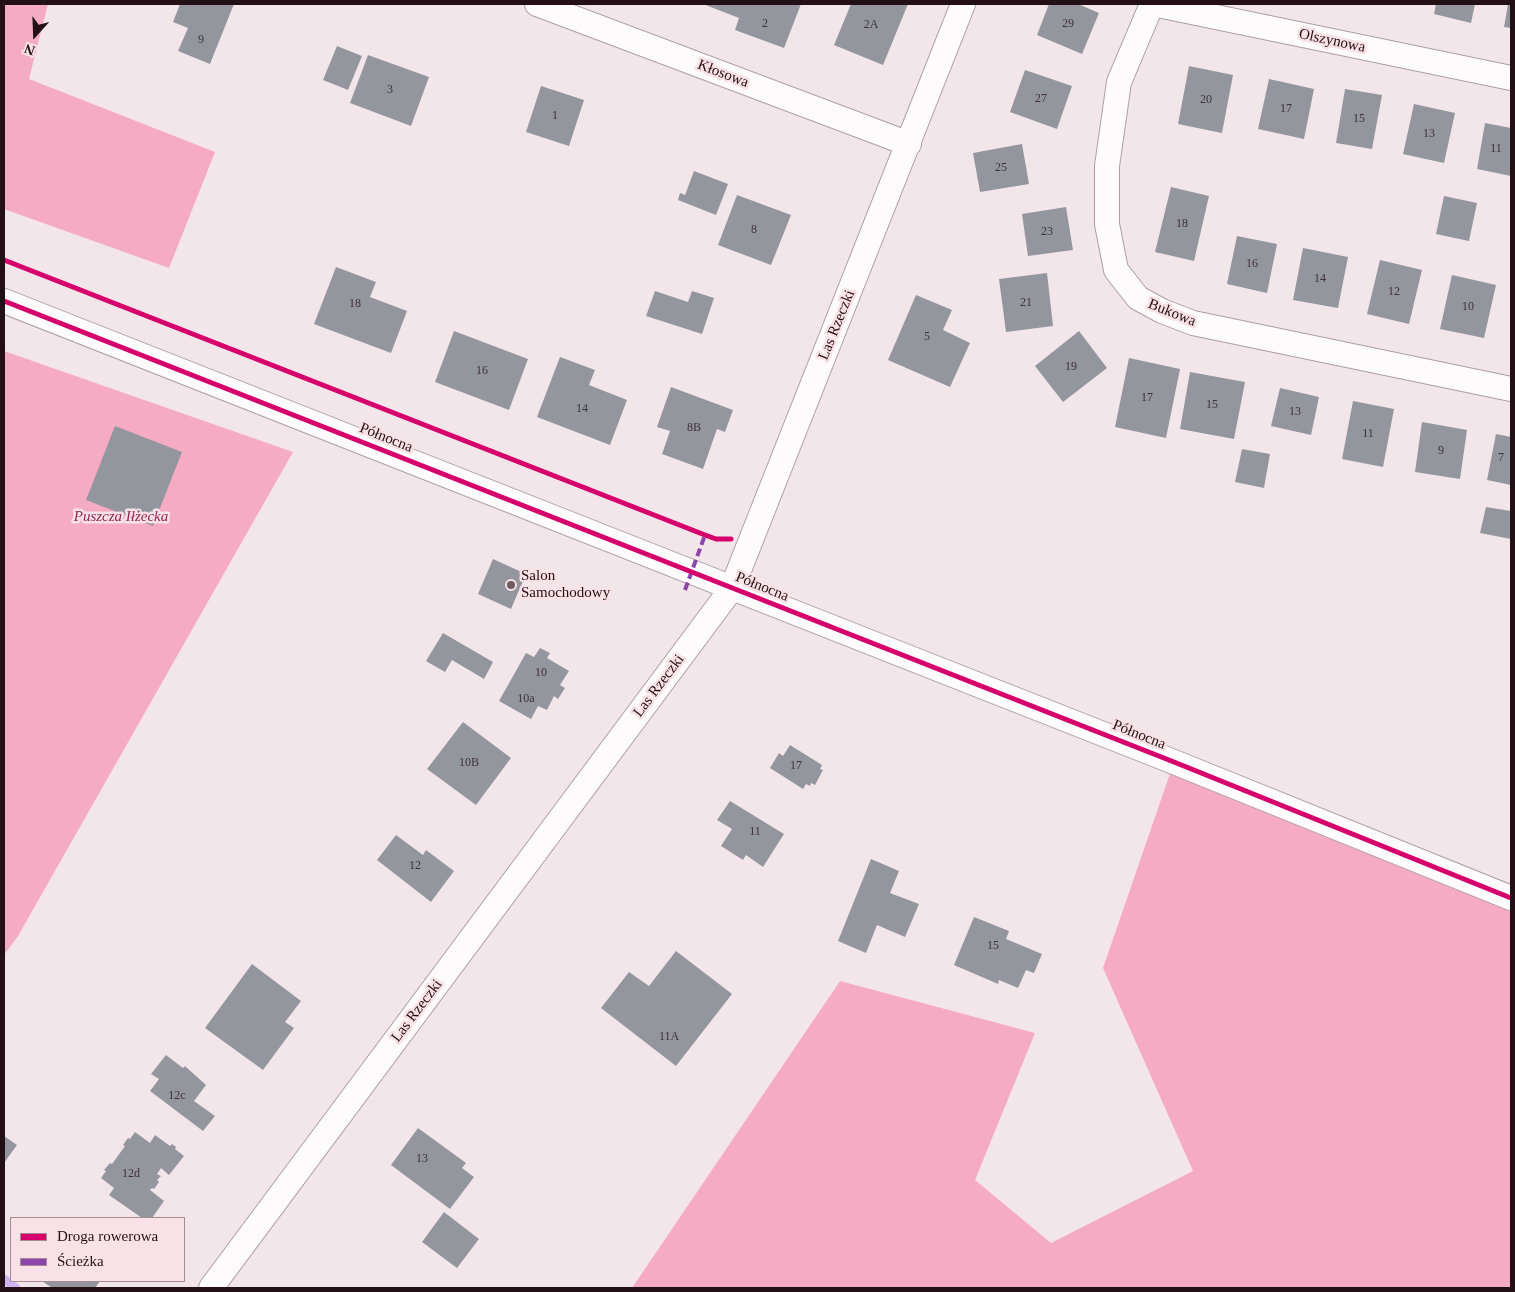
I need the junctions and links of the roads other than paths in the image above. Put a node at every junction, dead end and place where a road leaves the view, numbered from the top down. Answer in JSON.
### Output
{"nodes":[{"id":1,"x":537,"y":4,"type":"edge"},
{"id":2,"x":964,"y":4,"type":"edge"},
{"id":3,"x":1152,"y":4,"type":"edge"},
{"id":4,"x":1511,"y":78,"type":"edge"},
{"id":5,"x":909,"y":144,"type":"junction"},
{"id":6,"x":4,"y":301,"type":"edge"},
{"id":7,"x":1511,"y":389,"type":"edge"},
{"id":8,"x":732,"y":588,"type":"junction"},
{"id":9,"x":1511,"y":898,"type":"edge"},
{"id":10,"x":211,"y":1288,"type":"edge"}],
"edges":[{"from":1,"to":5,"type":"street","name":"Kłosowa"},
{"from":2,"to":5,"type":"street","name":"Las Rzeczki"},
{"from":3,"to":4,"type":"street","name":"Olszynowa"},
{"from":3,"to":7,"type":"street","name":"Bukowa"},
{"from":5,"to":8,"type":"street","name":"Las Rzeczki"},
{"from":6,"to":8,"type":"street","name":"Północna"},
{"from":8,"to":9,"type":"street","name":"Północna"},
{"from":8,"to":10,"type":"street","name":"Las Rzeczki"}]}
